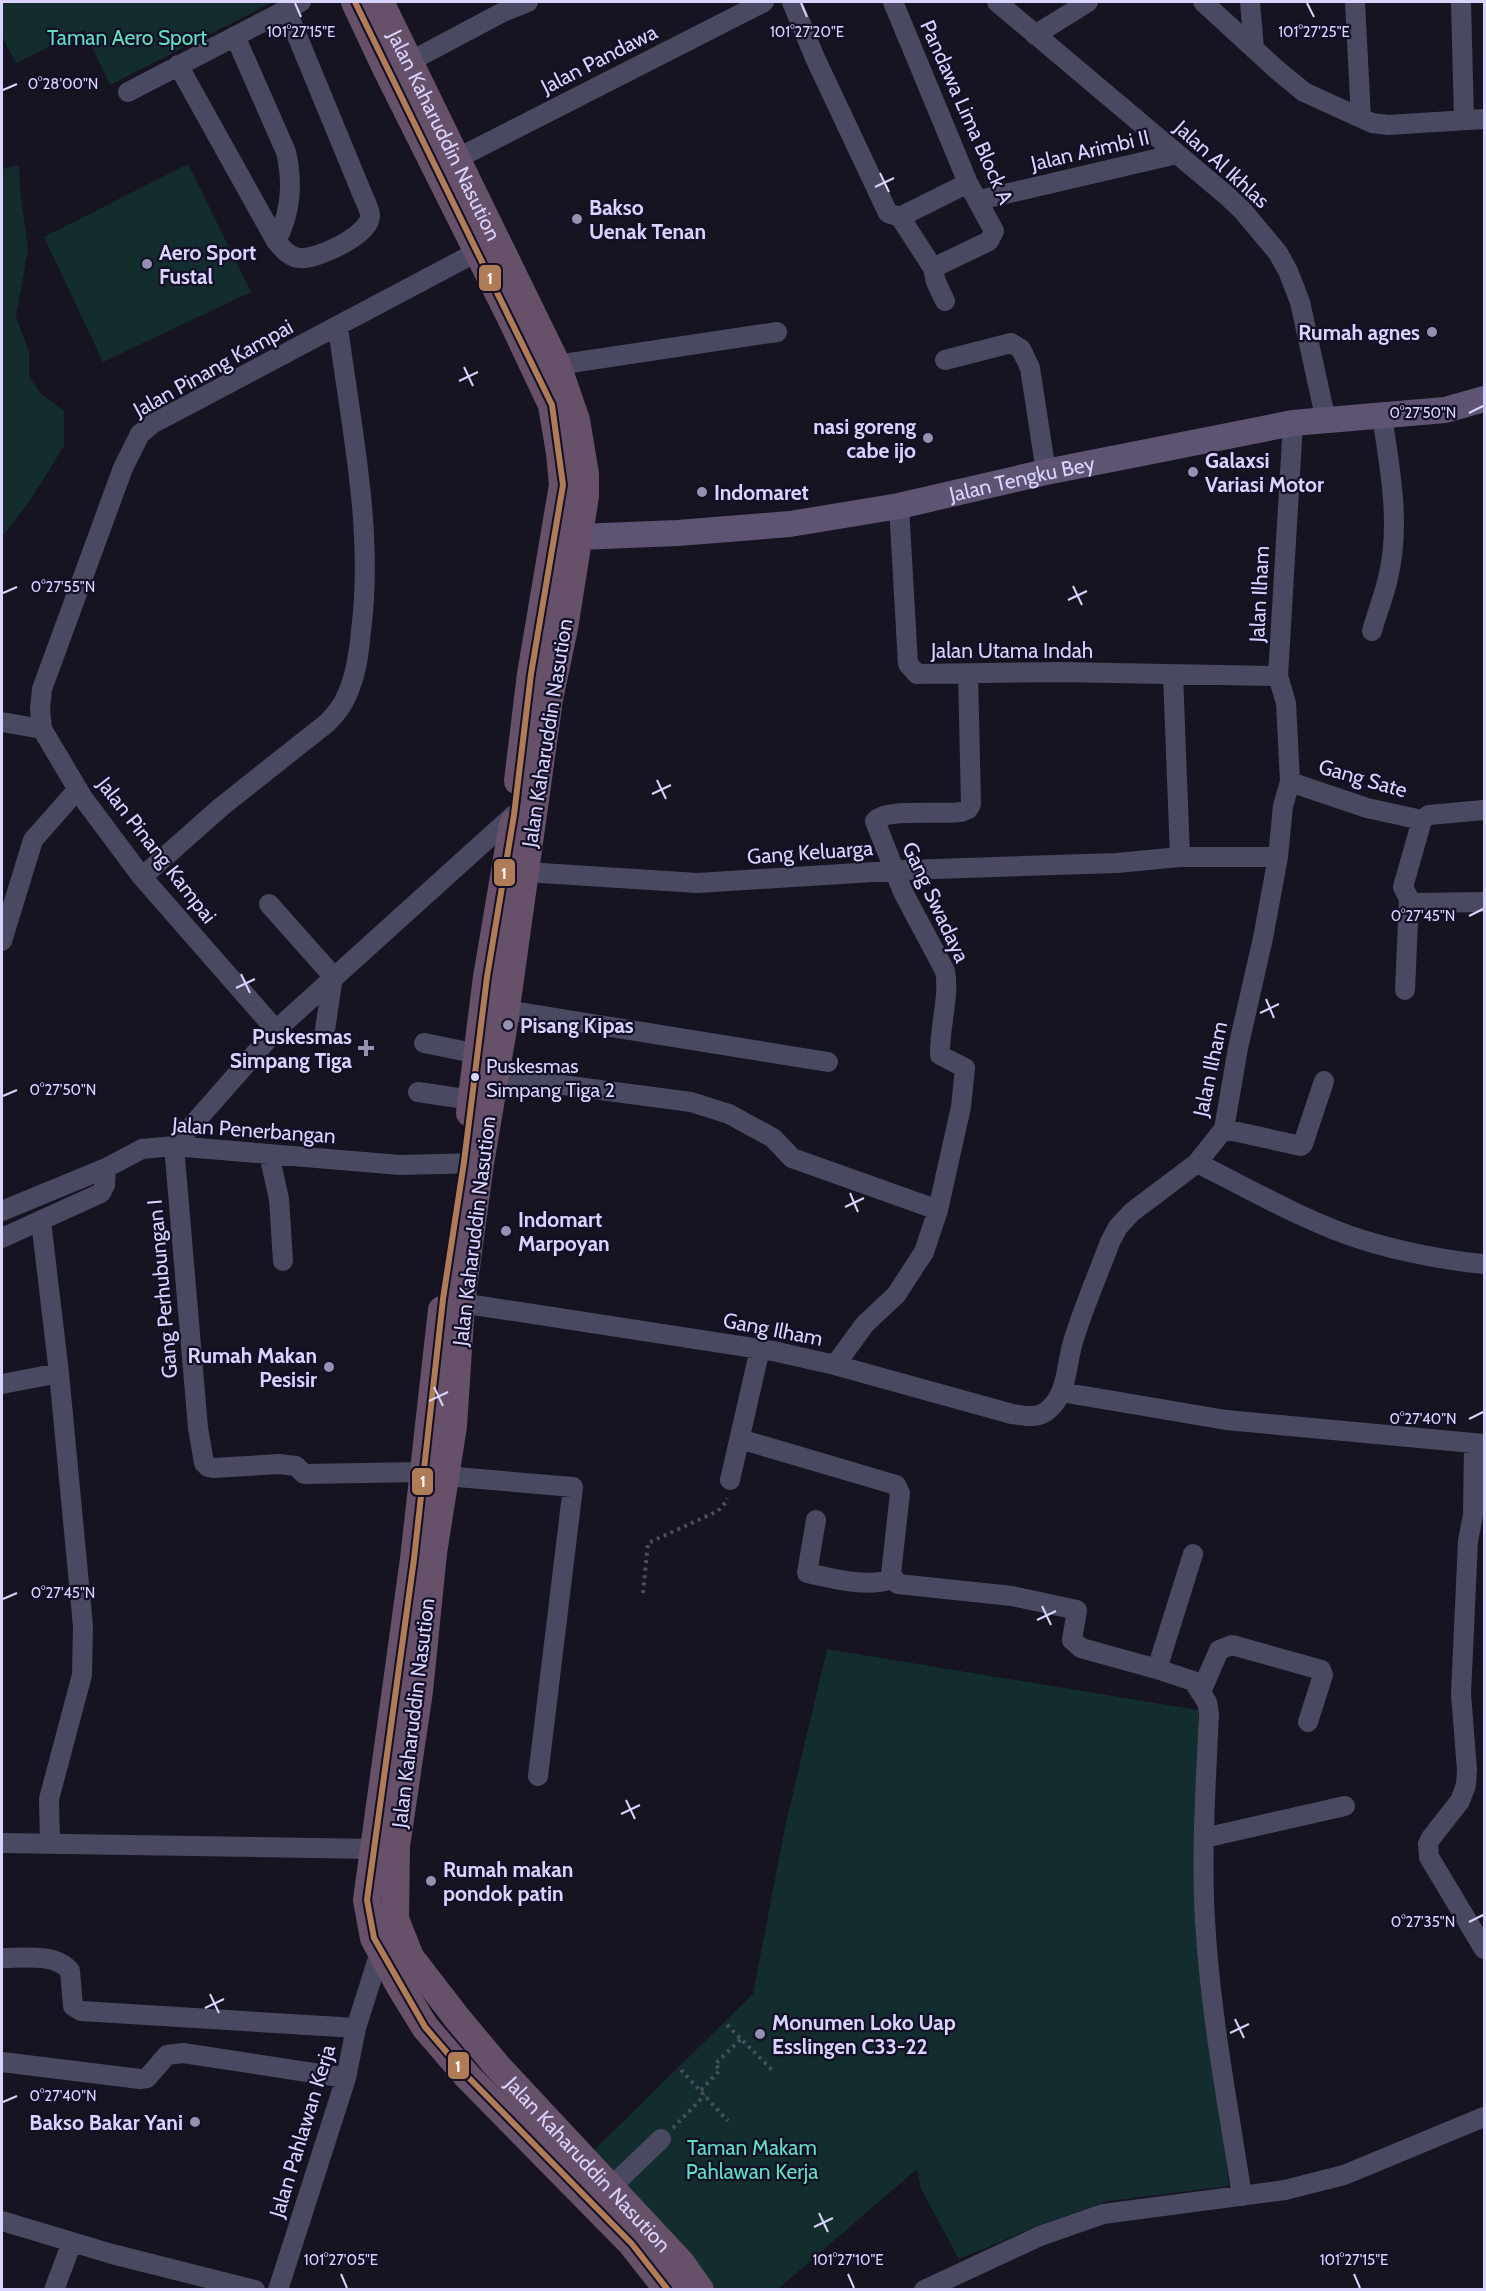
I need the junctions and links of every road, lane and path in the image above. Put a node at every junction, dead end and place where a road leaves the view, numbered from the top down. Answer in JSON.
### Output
{"nodes":[{"id":1,"x":356,"y":2,"type":"edge"},
{"id":2,"x":380,"y":2,"type":"edge"},
{"id":3,"x":528,"y":2,"type":"edge"},
{"id":4,"x":764,"y":2,"type":"edge"},
{"id":5,"x":792,"y":2,"type":"edge"},
{"id":6,"x":893,"y":2,"type":"edge"},
{"id":7,"x":997,"y":2,"type":"edge"},
{"id":8,"x":1088,"y":2,"type":"edge"},
{"id":9,"x":1203,"y":2,"type":"edge"},
{"id":10,"x":1250,"y":2,"type":"edge"},
{"id":11,"x":1355,"y":2,"type":"edge"},
{"id":12,"x":1461,"y":2,"type":"edge"},
{"id":13,"x":293,"y":5,"type":"edge"},
{"id":14,"x":1035,"y":35,"type":"junction"},
{"id":15,"x":235,"y":36,"type":"junction"},
{"id":16,"x":1254,"y":49,"type":"junction"},
{"id":17,"x":409,"y":62,"type":"junction"},
{"id":18,"x":178,"y":65,"type":"junction"},
{"id":19,"x":128,"y":92,"type":"dead end"},
{"id":20,"x":1361,"y":118,"type":"junction"},
{"id":21,"x":1485,"y":119,"type":"edge"},
{"id":22,"x":1464,"y":120,"type":"junction"},
{"id":23,"x":1177,"y":154,"type":"junction"},
{"id":24,"x":456,"y":159,"type":"junction"},
{"id":25,"x":973,"y":192,"type":"junction"},
{"id":26,"x":900,"y":217,"type":"junction"},
{"id":27,"x":276,"y":241,"type":"junction"},
{"id":28,"x":477,"y":252,"type":"junction"},
{"id":29,"x":933,"y":268,"type":"junction"},
{"id":30,"x":945,"y":301,"type":"dead end"},
{"id":31,"x":338,"y":327,"type":"junction"},
{"id":32,"x":777,"y":332,"type":"dead end"},
{"id":33,"x":945,"y":360,"type":"dead end"},
{"id":34,"x":557,"y":365,"type":"junction"},
{"id":35,"x":1485,"y":399,"type":"edge"},
{"id":36,"x":1382,"y":416,"type":"junction"},
{"id":37,"x":1326,"y":421,"type":"junction"},
{"id":38,"x":1293,"y":423,"type":"junction"},
{"id":39,"x":1046,"y":472,"type":"junction"},
{"id":40,"x":898,"y":506,"type":"junction"},
{"id":41,"x":567,"y":536,"type":"junction"},
{"id":42,"x":1372,"y":631,"type":"dead end"},
{"id":43,"x":968,"y":674,"type":"junction"},
{"id":44,"x":1173,"y":675,"type":"junction"},
{"id":45,"x":1278,"y":676,"type":"junction"},
{"id":46,"x":2,"y":722,"type":"edge"},
{"id":47,"x":42,"y":729,"type":"junction"},
{"id":48,"x":1290,"y":782,"type":"junction"},
{"id":49,"x":78,"y":789,"type":"junction"},
{"id":50,"x":1485,"y":810,"type":"edge"},
{"id":51,"x":523,"y":816,"type":"junction"},
{"id":52,"x":1422,"y":820,"type":"junction"},
{"id":53,"x":1180,"y":857,"type":"junction"},
{"id":54,"x":1278,"y":857,"type":"junction"},
{"id":55,"x":894,"y":871,"type":"junction"},
{"id":56,"x":525,"y":872,"type":"junction"},
{"id":57,"x":142,"y":877,"type":"junction"},
{"id":58,"x":1408,"y":899,"type":"junction"},
{"id":59,"x":1485,"y":902,"type":"edge"},
{"id":60,"x":269,"y":904,"type":"dead end"},
{"id":61,"x":2,"y":941,"type":"edge"},
{"id":62,"x":333,"y":976,"type":"junction"},
{"id":63,"x":1406,"y":990,"type":"dead end"},
{"id":64,"x":506,"y":1010,"type":"junction"},
{"id":65,"x":276,"y":1030,"type":"junction"},
{"id":66,"x":326,"y":1030,"type":"dead end"},
{"id":67,"x":424,"y":1043,"type":"dead end"},
{"id":68,"x":478,"y":1054,"type":"junction"},
{"id":69,"x":828,"y":1062,"type":"dead end"},
{"id":70,"x":495,"y":1076,"type":"junction"},
{"id":71,"x":1324,"y":1081,"type":"dead end"},
{"id":72,"x":418,"y":1092,"type":"dead end"},
{"id":73,"x":472,"y":1100,"type":"junction"},
{"id":74,"x":1224,"y":1129,"type":"junction"},
{"id":75,"x":174,"y":1146,"type":"junction"},
{"id":76,"x":270,"y":1154,"type":"junction"},
{"id":77,"x":472,"y":1162,"type":"junction"},
{"id":78,"x":1197,"y":1163,"type":"junction"},
{"id":79,"x":106,"y":1168,"type":"junction"},
{"id":80,"x":938,"y":1210,"type":"junction"},
{"id":81,"x":2,"y":1211,"type":"edge"},
{"id":82,"x":41,"y":1221,"type":"junction"},
{"id":83,"x":2,"y":1238,"type":"edge"},
{"id":84,"x":283,"y":1262,"type":"dead end"},
{"id":85,"x":1485,"y":1264,"type":"edge"},
{"id":86,"x":461,"y":1303,"type":"junction"},
{"id":87,"x":760,"y":1349,"type":"junction"},
{"id":88,"x":835,"y":1365,"type":"junction"},
{"id":89,"x":59,"y":1373,"type":"junction"},
{"id":90,"x":2,"y":1384,"type":"edge"},
{"id":91,"x":1061,"y":1392,"type":"junction"},
{"id":92,"x":740,"y":1439,"type":"junction"},
{"id":93,"x":1479,"y":1444,"type":"edge"},
{"id":94,"x":434,"y":1474,"type":"junction"},
{"id":95,"x":730,"y":1480,"type":"joint"},
{"id":96,"x":816,"y":1520,"type":"dead end"},
{"id":97,"x":1193,"y":1554,"type":"dead end"},
{"id":98,"x":893,"y":1579,"type":"junction"},
{"id":99,"x":643,"y":1593,"type":"dead end"},
{"id":100,"x":1156,"y":1669,"type":"junction"},
{"id":101,"x":1201,"y":1692,"type":"junction"},
{"id":102,"x":1308,"y":1722,"type":"dead end"},
{"id":103,"x":538,"y":1776,"type":"dead end"},
{"id":104,"x":1345,"y":1806,"type":"dead end"},
{"id":105,"x":1204,"y":1838,"type":"junction"},
{"id":106,"x":2,"y":1843,"type":"edge"},
{"id":107,"x":50,"y":1844,"type":"junction"},
{"id":108,"x":373,"y":1849,"type":"junction"},
{"id":109,"x":391,"y":1945,"type":"junction"},
{"id":110,"x":1485,"y":1948,"type":"edge"},
{"id":111,"x":2,"y":1958,"type":"edge"},
{"id":112,"x":727,"y":2025,"type":"dead end"},
{"id":113,"x":356,"y":2028,"type":"junction"},
{"id":114,"x":741,"y":2039,"type":"junction"},
{"id":115,"x":2,"y":2062,"type":"edge"},
{"id":116,"x":681,"y":2070,"type":"dead end"},
{"id":117,"x":772,"y":2070,"type":"dead end"},
{"id":118,"x":346,"y":2079,"type":"junction"},
{"id":119,"x":700,"y":2090,"type":"junction"},
{"id":120,"x":705,"y":2095,"type":"junction"},
{"id":121,"x":1485,"y":2117,"type":"edge"},
{"id":122,"x":728,"y":2121,"type":"dead end"},
{"id":123,"x":662,"y":2139,"type":"joint"},
{"id":124,"x":610,"y":2188,"type":"junction"},
{"id":125,"x":1242,"y":2196,"type":"junction"},
{"id":126,"x":2,"y":2221,"type":"edge"},
{"id":127,"x":72,"y":2242,"type":"junction"},
{"id":128,"x":54,"y":2289,"type":"edge"},
{"id":129,"x":255,"y":2289,"type":"edge"},
{"id":130,"x":279,"y":2289,"type":"edge"},
{"id":131,"x":668,"y":2289,"type":"edge"},
{"id":132,"x":700,"y":2289,"type":"edge"},
{"id":133,"x":924,"y":2289,"type":"edge"}],
"edges":[{"from":1,"to":28,"type":"highway","name":"Jalan Kaharuddin Nasution"},
{"from":2,"to":17,"type":"highway","name":"Jalan Kaharuddin Nasution"},
{"from":3,"to":17,"type":"street"},
{"from":4,"to":24,"type":"street","name":"Jalan Pandawa"},
{"from":5,"to":26,"type":"street"},
{"from":6,"to":25,"type":"street","name":"Pandawa Lima Block A"},
{"from":7,"to":14,"type":"street","name":"Jalan Al Ikhlas"},
{"from":8,"to":14,"type":"street"},
{"from":9,"to":16,"type":"street"},
{"from":10,"to":16,"type":"street"},
{"from":11,"to":20,"type":"street"},
{"from":12,"to":22,"type":"street"},
{"from":13,"to":15,"type":"street"},
{"from":13,"to":27,"type":"street"},
{"from":14,"to":23,"type":"street","name":"Jalan Al Ikhlas"},
{"from":15,"to":18,"type":"street"},
{"from":15,"to":27,"type":"street"},
{"from":16,"to":20,"type":"street"},
{"from":17,"to":24,"type":"highway","name":"Jalan Kaharuddin Nasution"},
{"from":18,"to":19,"type":"street"},
{"from":18,"to":27,"type":"street"},
{"from":20,"to":22,"type":"street"},
{"from":21,"to":22,"type":"street"},
{"from":23,"to":25,"type":"street","name":"Jalan Arimbi II"},
{"from":23,"to":37,"type":"street","name":"Jalan Al Ikhlas"},
{"from":24,"to":34,"type":"highway","name":"Jalan Kaharuddin Nasution"},
{"from":25,"to":26,"type":"street","name":"Jalan Arimbi II"},
{"from":25,"to":29,"type":"street","name":"Pandawa Lima Block A"},
{"from":26,"to":29,"type":"street"},
{"from":28,"to":31,"type":"street","name":"Jalan Pinang Kampai"},
{"from":28,"to":41,"type":"highway","name":"Jalan Kaharuddin Nasution"},
{"from":29,"to":30,"type":"street"},
{"from":31,"to":47,"type":"street","name":"Jalan Pinang Kampai"},
{"from":31,"to":57,"type":"street"},
{"from":32,"to":34,"type":"street"},
{"from":33,"to":39,"type":"street"},
{"from":34,"to":41,"type":"highway","name":"Jalan Kaharuddin Nasution"},
{"from":35,"to":36,"type":"main road","name":"Jalan Tengku Bey"},
{"from":36,"to":37,"type":"main road","name":"Jalan Tengku Bey"},
{"from":36,"to":42,"type":"street"},
{"from":37,"to":38,"type":"main road","name":"Jalan Tengku Bey"},
{"from":38,"to":39,"type":"main road","name":"Jalan Tengku Bey"},
{"from":38,"to":45,"type":"street","name":"Jalan Ilham"},
{"from":39,"to":40,"type":"main road","name":"Jalan Tengku Bey"},
{"from":40,"to":41,"type":"main road","name":"Jalan Tengku Bey"},
{"from":40,"to":43,"type":"street","name":"Jalan Utama Indah"},
{"from":41,"to":51,"type":"highway","name":"Jalan Kaharuddin Nasution"},
{"from":43,"to":44,"type":"street","name":"Jalan Utama Indah"},
{"from":43,"to":55,"type":"street","name":"Gang Swadaya"},
{"from":44,"to":45,"type":"street","name":"Jalan Utama Indah"},
{"from":44,"to":53,"type":"street"},
{"from":45,"to":48,"type":"street","name":"Jalan Ilham"},
{"from":46,"to":47,"type":"street"},
{"from":47,"to":49,"type":"street","name":"Jalan Pinang Kampai"},
{"from":48,"to":52,"type":"street","name":"Gang Sate"},
{"from":48,"to":54,"type":"street","name":"Jalan Ilham"},
{"from":49,"to":57,"type":"street","name":"Jalan Pinang Kampai"},
{"from":49,"to":61,"type":"street"},
{"from":50,"to":52,"type":"street"},
{"from":51,"to":56,"type":"highway","name":"Jalan Kaharuddin Nasution"},
{"from":51,"to":62,"type":"street"},
{"from":51,"to":68,"type":"highway","name":"Jalan Kaharuddin Nasution"},
{"from":52,"to":58,"type":"street"},
{"from":53,"to":54,"type":"street","name":"Gang Keluarga"},
{"from":53,"to":55,"type":"street","name":"Gang Keluarga"},
{"from":54,"to":74,"type":"street","name":"Jalan Ilham"},
{"from":55,"to":56,"type":"street","name":"Gang Keluarga"},
{"from":55,"to":80,"type":"street","name":"Gang Swadaya"},
{"from":56,"to":64,"type":"highway","name":"Jalan Kaharuddin Nasution"},
{"from":57,"to":65,"type":"street","name":"Jalan Pinang Kampai"},
{"from":58,"to":59,"type":"street"},
{"from":58,"to":63,"type":"street"},
{"from":60,"to":62,"type":"street"},
{"from":62,"to":65,"type":"street"},
{"from":62,"to":66,"type":"street"},
{"from":64,"to":69,"type":"street"},
{"from":64,"to":70,"type":"highway","name":"Jalan Kaharuddin Nasution"},
{"from":65,"to":75,"type":"street"},
{"from":67,"to":68,"type":"street"},
{"from":68,"to":73,"type":"highway","name":"Jalan Kaharuddin Nasution"},
{"from":70,"to":77,"type":"highway","name":"Jalan Kaharuddin Nasution"},
{"from":70,"to":80,"type":"street"},
{"from":71,"to":74,"type":"street"},
{"from":72,"to":73,"type":"street"},
{"from":73,"to":77,"type":"highway","name":"Jalan Kaharuddin Nasution"},
{"from":74,"to":78,"type":"street","name":"Jalan Ilham"},
{"from":75,"to":76,"type":"street","name":"Jalan Penerbangan"},
{"from":75,"to":79,"type":"street","name":"Jalan Penerbangan"},
{"from":75,"to":94,"type":"street","name":"Gang Perhubungan I"},
{"from":76,"to":77,"type":"street","name":"Jalan Penerbangan"},
{"from":76,"to":84,"type":"street"},
{"from":77,"to":86,"type":"highway","name":"Jalan Kaharuddin Nasution"},
{"from":77,"to":94,"type":"highway","name":"Jalan Kaharuddin Nasution"},
{"from":78,"to":85,"type":"street"},
{"from":78,"to":91,"type":"street","name":"Jalan Ilham"},
{"from":79,"to":81,"type":"street","name":"Jalan Penerbangan"},
{"from":79,"to":82,"type":"street"},
{"from":80,"to":88,"type":"street","name":"Gang Swadaya"},
{"from":82,"to":83,"type":"street"},
{"from":82,"to":89,"type":"street"},
{"from":86,"to":87,"type":"street","name":"Gang Ilham"},
{"from":86,"to":94,"type":"highway","name":"Jalan Kaharuddin Nasution"},
{"from":87,"to":88,"type":"street","name":"Gang Ilham"},
{"from":87,"to":92,"type":"street"},
{"from":88,"to":91,"type":"street","name":"Gang Ilham"},
{"from":89,"to":90,"type":"street"},
{"from":89,"to":107,"type":"street"},
{"from":91,"to":93,"type":"street"},
{"from":92,"to":95,"type":"street"},
{"from":92,"to":98,"type":"street"},
{"from":93,"to":110,"type":"street"},
{"from":94,"to":103,"type":"street"},
{"from":94,"to":108,"type":"highway","name":"Jalan Kaharuddin Nasution"},
{"from":94,"to":109,"type":"highway","name":"Jalan Kaharuddin Nasution"},
{"from":95,"to":99,"type":"path"},
{"from":96,"to":98,"type":"street"},
{"from":97,"to":100,"type":"street"},
{"from":98,"to":100,"type":"street"},
{"from":100,"to":101,"type":"street"},
{"from":101,"to":102,"type":"street"},
{"from":101,"to":105,"type":"street"},
{"from":104,"to":105,"type":"street"},
{"from":105,"to":125,"type":"street"},
{"from":106,"to":107,"type":"street"},
{"from":107,"to":108,"type":"street"},
{"from":108,"to":109,"type":"highway","name":"Jalan Kaharuddin Nasution"},
{"from":109,"to":113,"type":"street","name":"Jalan Pahlawan Kerja"},
{"from":109,"to":124,"type":"highway","name":"Jalan Kaharuddin Nasution"},
{"from":109,"to":131,"type":"highway","name":"Jalan Kaharuddin Nasution"},
{"from":111,"to":113,"type":"street"},
{"from":112,"to":114,"type":"path"},
{"from":113,"to":118,"type":"street","name":"Jalan Pahlawan Kerja"},
{"from":114,"to":117,"type":"path"},
{"from":114,"to":119,"type":"path"},
{"from":115,"to":118,"type":"street"},
{"from":116,"to":119,"type":"path"},
{"from":118,"to":130,"type":"street","name":"Jalan Pahlawan Kerja"},
{"from":119,"to":120,"type":"path"},
{"from":120,"to":122,"type":"path"},
{"from":120,"to":123,"type":"path"},
{"from":121,"to":125,"type":"street"},
{"from":123,"to":124,"type":"street"},
{"from":124,"to":132,"type":"highway","name":"Jalan Kaharuddin Nasution"},
{"from":125,"to":133,"type":"street"},
{"from":126,"to":127,"type":"street"},
{"from":127,"to":128,"type":"street"},
{"from":127,"to":129,"type":"street"}]}
